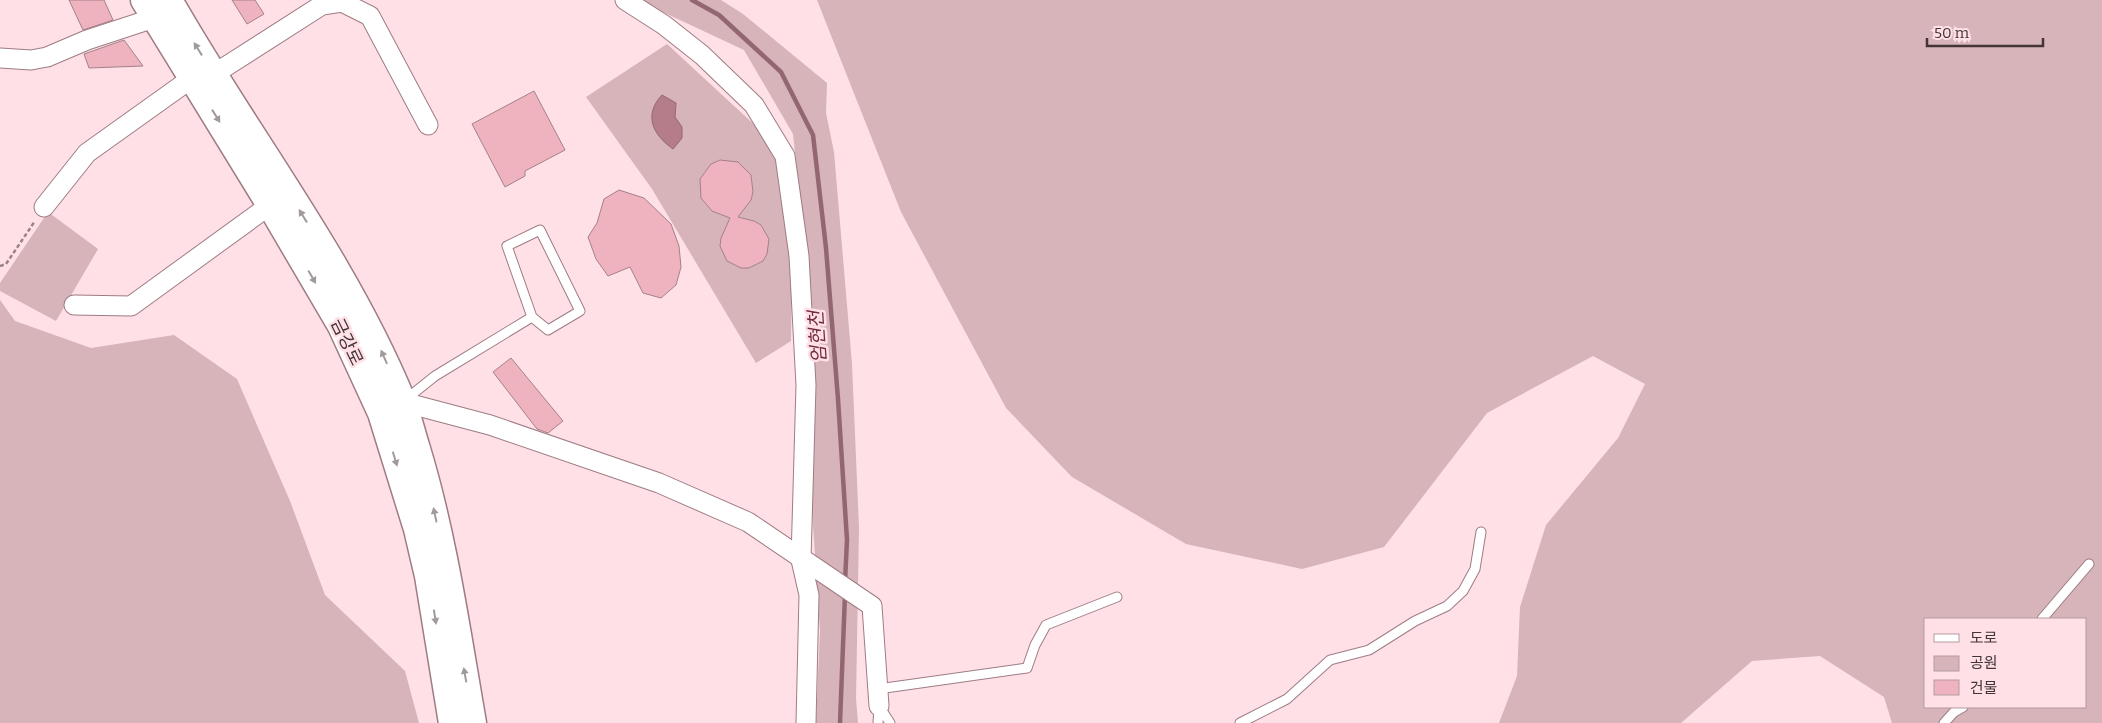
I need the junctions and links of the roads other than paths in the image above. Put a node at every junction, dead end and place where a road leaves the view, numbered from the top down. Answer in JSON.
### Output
{"nodes":[{"id":1,"x":625,"y":0,"type":"edge"},
{"id":2,"x":365,"y":5,"type":"edge"},
{"id":3,"x":156,"y":6,"type":"edge"},
{"id":4,"x":0,"y":58,"type":"edge"},
{"id":5,"x":203,"y":76,"type":"junction"},
{"id":6,"x":428,"y":125,"type":"dead end"},
{"id":7,"x":270,"y":205,"type":"junction"},
{"id":8,"x":44,"y":207,"type":"road end"},
{"id":9,"x":74,"y":306,"type":"dead end"},
{"id":10,"x":532,"y":317,"type":"junction"},
{"id":11,"x":392,"y":408,"type":"junction"},
{"id":12,"x":1481,"y":532,"type":"dead end"},
{"id":13,"x":801,"y":560,"type":"junction"},
{"id":14,"x":2089,"y":564,"type":"dead end"},
{"id":15,"x":1117,"y":597,"type":"dead end"},
{"id":16,"x":2043,"y":618,"type":"edge"},
{"id":17,"x":878,"y":706,"type":"edge"},
{"id":18,"x":1961,"y":708,"type":"edge"},
{"id":19,"x":452,"y":723,"type":"edge"},
{"id":20,"x":473,"y":723,"type":"edge"},
{"id":21,"x":806,"y":723,"type":"edge"},
{"id":22,"x":890,"y":723,"type":"edge"},
{"id":23,"x":1240,"y":723,"type":"edge"},
{"id":24,"x":1944,"y":723,"type":"edge"}],
"edges":[{"from":1,"to":13,"type":"street"},
{"from":2,"to":5,"type":"street"},
{"from":2,"to":6,"type":"street"},
{"from":3,"to":4,"type":"street"},
{"from":3,"to":5,"type":"main road","name":"금강로"},
{"from":5,"to":7,"type":"main road","name":"금강로","one_way":true},
{"from":5,"to":8,"type":"street"},
{"from":11,"to":5,"type":"main road","name":"금강로","one_way":true},
{"from":7,"to":9,"type":"street"},
{"from":7,"to":11,"type":"main road","name":"금강로","one_way":true},
{"from":10,"to":10,"type":"lane"},
{"from":10,"to":11,"type":"lane"},
{"from":11,"to":13,"type":"street"},
{"from":11,"to":19,"type":"main road","name":"금강로","one_way":true},
{"from":20,"to":11,"type":"main road","name":"금강로","one_way":true},
{"from":12,"to":23,"type":"lane"},
{"from":13,"to":17,"type":"street"},
{"from":13,"to":21,"type":"street"},
{"from":14,"to":16,"type":"lane"},
{"from":15,"to":17,"type":"lane"},
{"from":17,"to":22,"type":"lane"},
{"from":18,"to":24,"type":"lane"}]}
